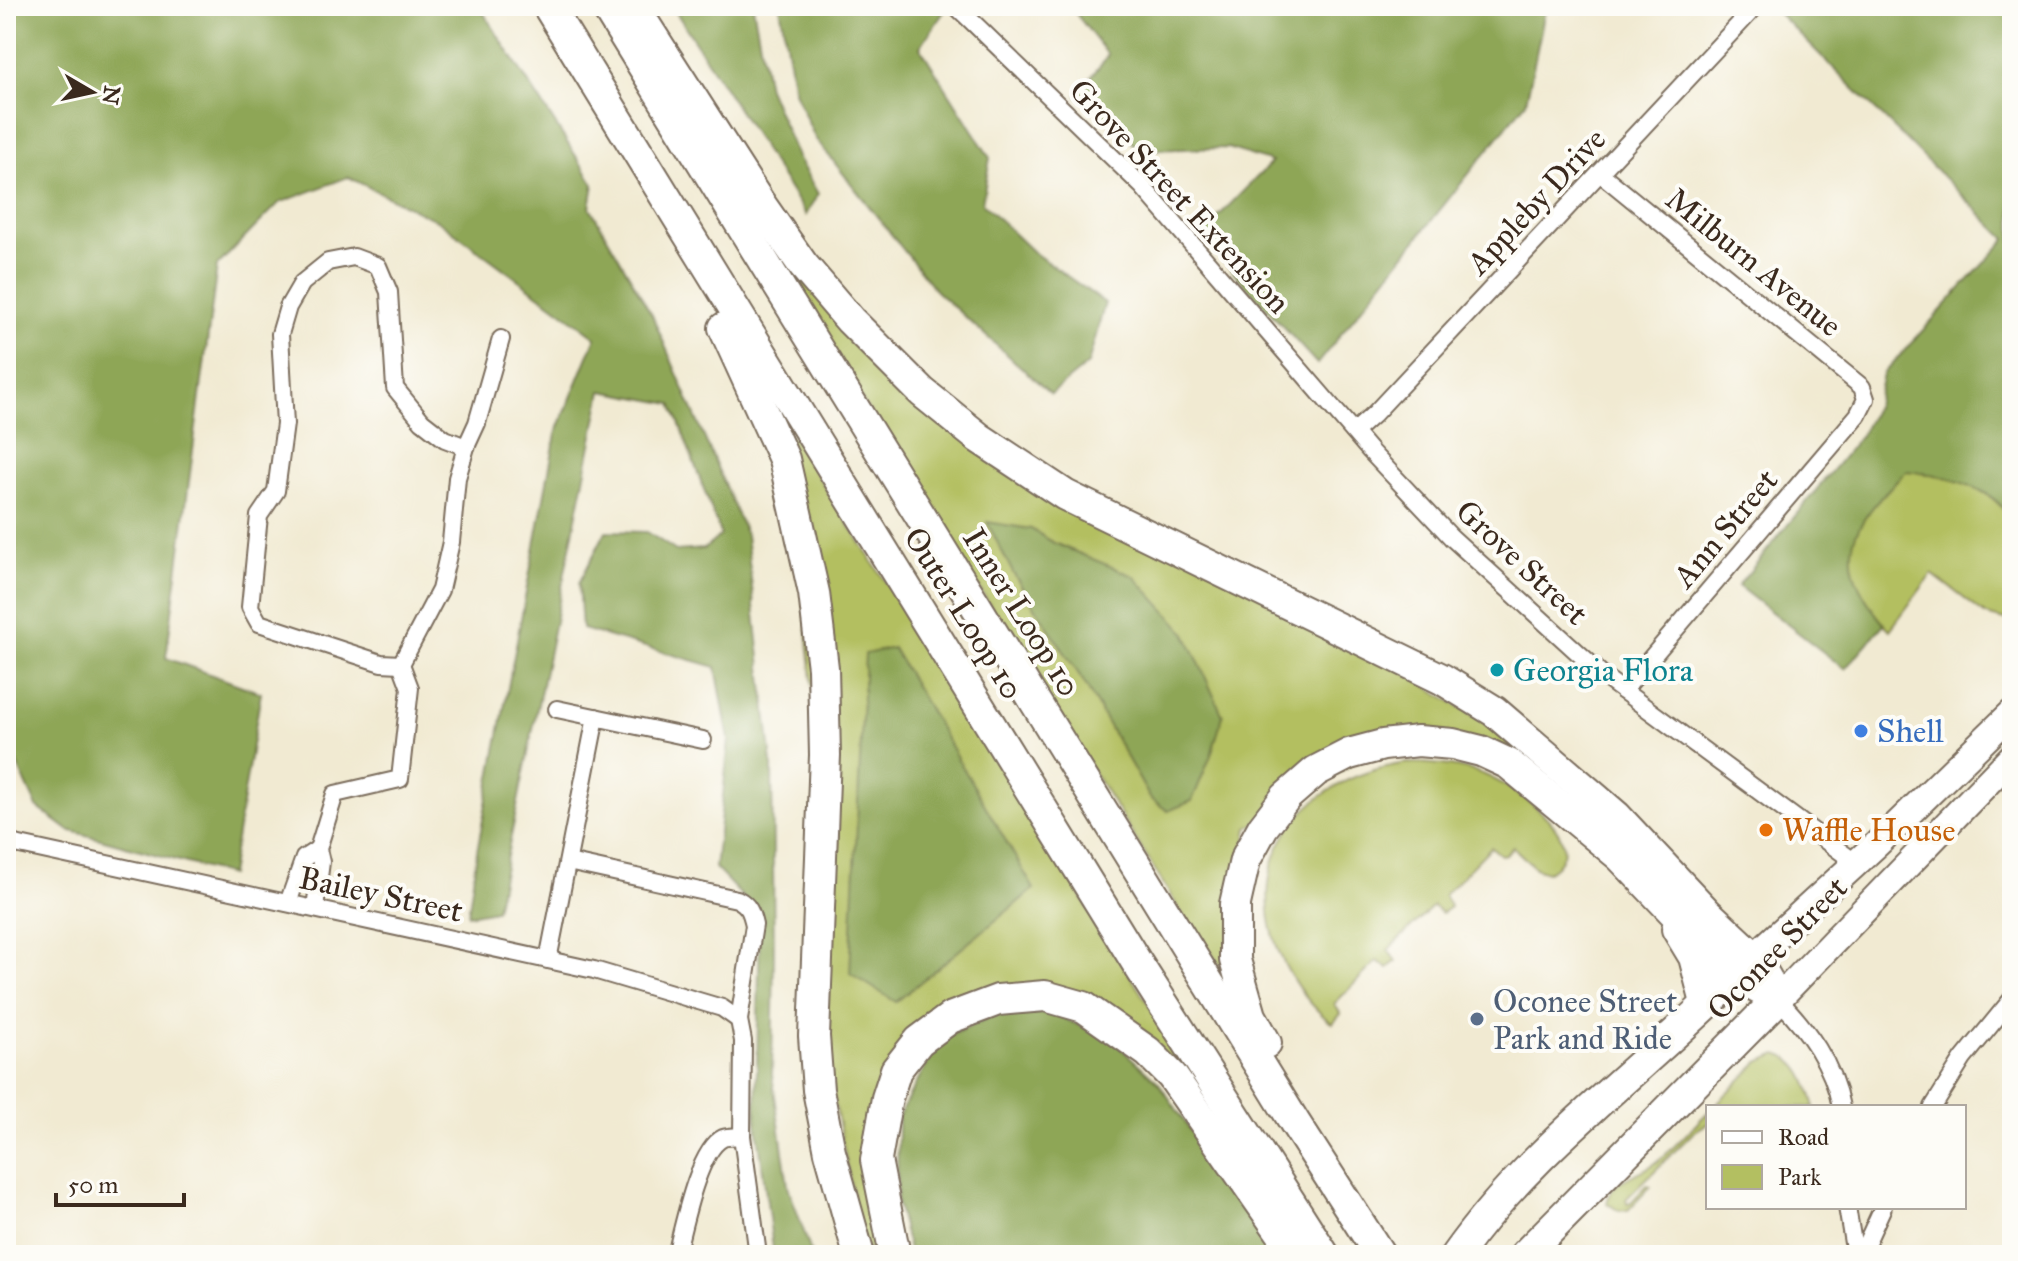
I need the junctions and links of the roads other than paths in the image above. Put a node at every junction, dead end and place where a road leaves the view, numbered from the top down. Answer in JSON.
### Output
{"nodes":[{"id":1,"x":548,"y":6,"type":"edge"},
{"id":2,"x":606,"y":6,"type":"edge"},
{"id":3,"x":633,"y":6,"type":"edge"},
{"id":4,"x":956,"y":6,"type":"edge"},
{"id":5,"x":1756,"y":6,"type":"edge"},
{"id":6,"x":1600,"y":173,"type":"junction"},
{"id":7,"x":689,"y":237,"type":"junction"},
{"id":8,"x":501,"y":339,"type":"dead end"},
{"id":9,"x":1866,"y":399,"type":"joint"},
{"id":10,"x":1354,"y":432,"type":"junction"},
{"id":11,"x":466,"y":447,"type":"junction"},
{"id":12,"x":401,"y":664,"type":"junction"},
{"id":13,"x":1623,"y":691,"type":"junction"},
{"id":14,"x":557,"y":709,"type":"dead end"},
{"id":15,"x":2012,"y":713,"type":"edge"},
{"id":16,"x":596,"y":717,"type":"junction"},
{"id":17,"x":703,"y":740,"type":"dead end"},
{"id":18,"x":2012,"y":757,"type":"edge"},
{"id":19,"x":6,"y":842,"type":"edge"},
{"id":20,"x":318,"y":849,"type":"junction"},
{"id":21,"x":568,"y":862,"type":"junction"},
{"id":22,"x":1856,"y":863,"type":"junction"},
{"id":23,"x":288,"y":903,"type":"junction"},
{"id":24,"x":1666,"y":905,"type":"junction"},
{"id":25,"x":315,"y":908,"type":"junction"},
{"id":26,"x":548,"y":960,"type":"junction"},
{"id":27,"x":1745,"y":966,"type":"junction"},
{"id":28,"x":1778,"y":999,"type":"junction"},
{"id":29,"x":2012,"y":999,"type":"edge"},
{"id":30,"x":1706,"y":1003,"type":"junction"},
{"id":31,"x":739,"y":1020,"type":"junction"},
{"id":32,"x":1840,"y":1105,"type":"edge"},
{"id":33,"x":1934,"y":1105,"type":"edge"},
{"id":34,"x":1295,"y":1123,"type":"junction"},
{"id":35,"x":742,"y":1136,"type":"junction"},
{"id":36,"x":1847,"y":1209,"type":"edge"},
{"id":37,"x":1882,"y":1209,"type":"edge"},
{"id":38,"x":676,"y":1255,"type":"edge"},
{"id":39,"x":758,"y":1255,"type":"edge"},
{"id":40,"x":859,"y":1255,"type":"edge"},
{"id":41,"x":895,"y":1255,"type":"edge"},
{"id":42,"x":1297,"y":1255,"type":"edge"},
{"id":43,"x":1324,"y":1255,"type":"edge"},
{"id":44,"x":1380,"y":1255,"type":"edge"},
{"id":45,"x":1456,"y":1255,"type":"edge"},
{"id":46,"x":1525,"y":1255,"type":"edge"},
{"id":47,"x":1858,"y":1255,"type":"edge"}],
"edges":[{"from":1,"to":7,"type":"highway","name":"Outer Loop 10"},
{"from":2,"to":34,"type":"highway","name":"Inner Loop 10"},
{"from":3,"to":27,"type":"highway"},
{"from":4,"to":10,"type":"street","name":"Grove Street Extension"},
{"from":5,"to":6,"type":"street","name":"Appleby Drive"},
{"from":6,"to":9,"type":"street","name":"Milburn Avenue"},
{"from":6,"to":10,"type":"street","name":"Appleby Drive"},
{"from":7,"to":40,"type":"highway"},
{"from":7,"to":43,"type":"highway","name":"Outer Loop 10"},
{"from":8,"to":11,"type":"street"},
{"from":9,"to":13,"type":"street","name":"Ann Street"},
{"from":10,"to":13,"type":"street","name":"Grove Street"},
{"from":11,"to":12,"type":"street"},
{"from":11,"to":12,"type":"street"},
{"from":12,"to":20,"type":"street"},
{"from":13,"to":22,"type":"street","name":"Grove Street"},
{"from":14,"to":16,"type":"street"},
{"from":15,"to":22,"type":"main road","name":"Oconee Street"},
{"from":16,"to":17,"type":"street"},
{"from":16,"to":21,"type":"street"},
{"from":18,"to":28,"type":"main road","name":"Oconee Street"},
{"from":19,"to":23,"type":"street","name":"Bailey Street"},
{"from":20,"to":23,"type":"street"},
{"from":20,"to":25,"type":"street"},
{"from":21,"to":26,"type":"street"},
{"from":21,"to":31,"type":"street"},
{"from":22,"to":27,"type":"main road","name":"Oconee Street"},
{"from":23,"to":25,"type":"street","name":"Bailey Street"},
{"from":24,"to":27,"type":"highway"},
{"from":24,"to":30,"type":"highway"},
{"from":24,"to":34,"type":"highway"},
{"from":25,"to":26,"type":"street","name":"Bailey Street"},
{"from":26,"to":31,"type":"street","name":"Bailey Street"},
{"from":27,"to":28,"type":"highway"},
{"from":27,"to":30,"type":"highway","name":"Oconee Street"},
{"from":28,"to":32,"type":"street"},
{"from":28,"to":46,"type":"highway","name":"Oconee Street"},
{"from":29,"to":33,"type":"street"},
{"from":30,"to":45,"type":"highway","name":"Oconee Street"},
{"from":31,"to":35,"type":"street"},
{"from":34,"to":44,"type":"highway","name":"Inner Loop 10"},
{"from":35,"to":38,"type":"street"},
{"from":35,"to":39,"type":"street"},
{"from":36,"to":47,"type":"street"},
{"from":37,"to":47,"type":"street"},
{"from":41,"to":42,"type":"highway"}]}
